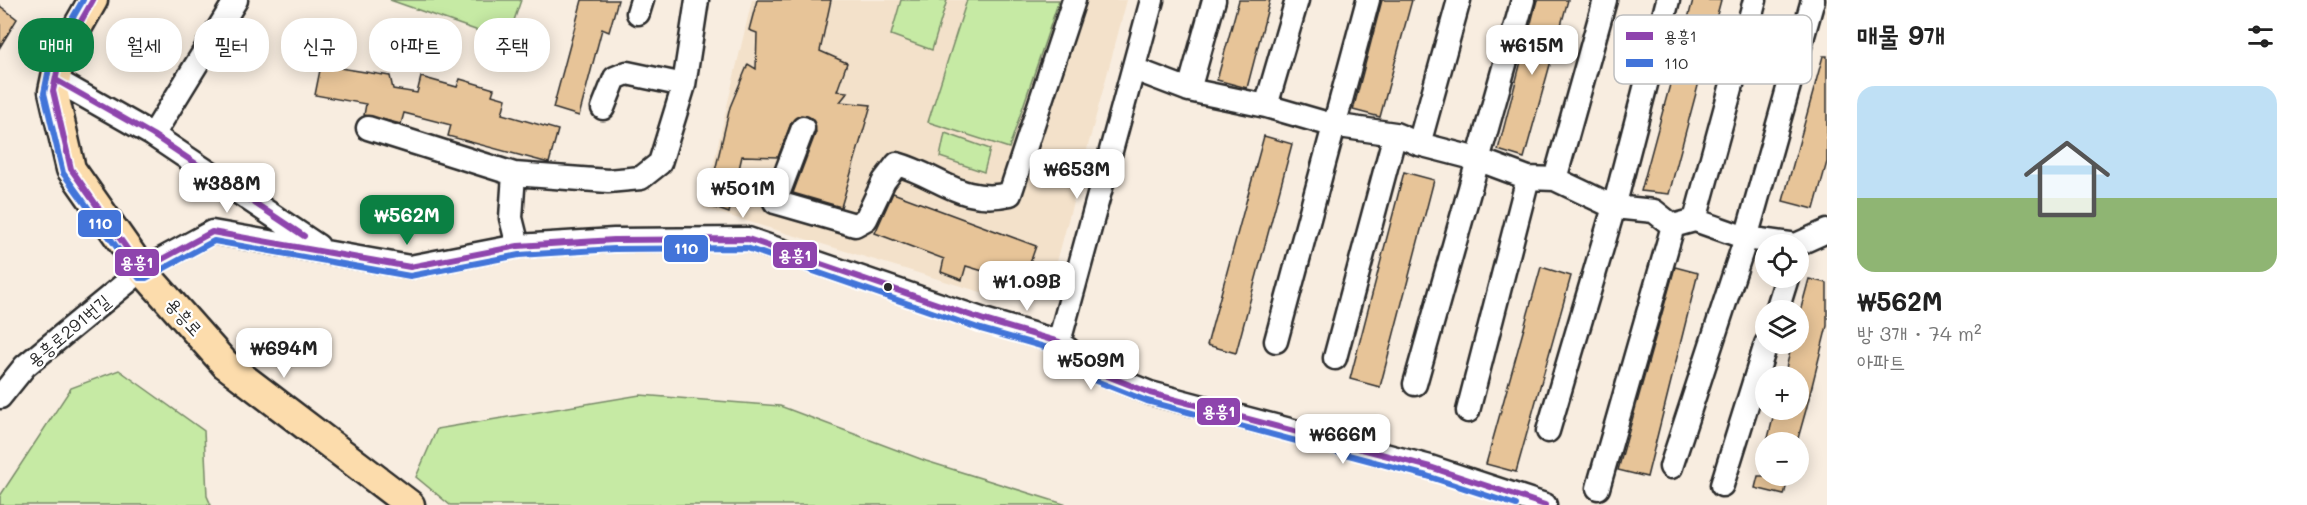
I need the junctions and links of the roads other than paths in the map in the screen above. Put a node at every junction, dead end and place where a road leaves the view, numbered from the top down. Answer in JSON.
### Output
{"nodes":[{"id":1,"x":93,"y":0,"type":"edge"},
{"id":2,"x":236,"y":0,"type":"edge"},
{"id":3,"x":697,"y":0,"type":"edge"},
{"id":4,"x":1074,"y":0,"type":"edge"},
{"id":5,"x":1152,"y":0,"type":"edge"},
{"id":6,"x":1214,"y":0,"type":"edge"},
{"id":7,"x":1297,"y":0,"type":"edge"},
{"id":8,"x":1368,"y":0,"type":"edge"},
{"id":9,"x":1459,"y":0,"type":"edge"},
{"id":10,"x":1523,"y":0,"type":"edge"},
{"id":11,"x":1605,"y":0,"type":"edge"},
{"id":12,"x":1668,"y":0,"type":"edge"},
{"id":13,"x":1755,"y":0,"type":"edge"},
{"id":14,"x":1813,"y":0,"type":"edge"},
{"id":15,"x":1664,"y":15,"type":"edge"},
{"id":16,"x":1751,"y":15,"type":"edge"},
{"id":17,"x":1809,"y":15,"type":"edge"},
{"id":18,"x":1134,"y":69,"type":"junction"},
{"id":19,"x":56,"y":80,"type":"junction"},
{"id":20,"x":1646,"y":84,"type":"edge"},
{"id":21,"x":1732,"y":84,"type":"edge"},
{"id":22,"x":1789,"y":84,"type":"edge"},
{"id":23,"x":684,"y":85,"type":"junction"},
{"id":24,"x":1189,"y":90,"type":"junction"},
{"id":25,"x":1266,"y":106,"type":"junction"},
{"id":26,"x":603,"y":108,"type":"dead end"},
{"id":27,"x":1332,"y":125,"type":"junction"},
{"id":28,"x":368,"y":128,"type":"dead end"},
{"id":29,"x":803,"y":128,"type":"dead end"},
{"id":30,"x":1395,"y":134,"type":"junction"},
{"id":31,"x":153,"y":135,"type":"junction"},
{"id":32,"x":1419,"y":144,"type":"junction"},
{"id":33,"x":1477,"y":159,"type":"junction"},
{"id":34,"x":514,"y":174,"type":"junction"},
{"id":35,"x":1528,"y":178,"type":"junction"},
{"id":36,"x":1555,"y":180,"type":"junction"},
{"id":37,"x":1614,"y":207,"type":"junction"},
{"id":38,"x":1695,"y":219,"type":"junction"},
{"id":39,"x":1673,"y":226,"type":"junction"},
{"id":40,"x":1827,"y":231,"type":"edge"},
{"id":41,"x":1746,"y":238,"type":"junction"},
{"id":42,"x":1755,"y":239,"type":"edge"},
{"id":43,"x":1809,"y":239,"type":"edge"},
{"id":44,"x":518,"y":246,"type":"junction"},
{"id":45,"x":327,"y":251,"type":"junction"},
{"id":46,"x":142,"y":270,"type":"junction"},
{"id":47,"x":1276,"y":340,"type":"dead end"},
{"id":48,"x":1059,"y":342,"type":"junction"},
{"id":49,"x":1763,"y":354,"type":"edge"},
{"id":50,"x":1335,"y":358,"type":"dead end"},
{"id":51,"x":1415,"y":384,"type":"dead end"},
{"id":52,"x":0,"y":397,"type":"edge"},
{"id":53,"x":1468,"y":411,"type":"dead end"},
{"id":54,"x":1548,"y":431,"type":"dead end"},
{"id":55,"x":1671,"y":467,"type":"dead end"},
{"id":56,"x":1722,"y":484,"type":"dead end"},
{"id":57,"x":1598,"y":488,"type":"dead end"},
{"id":58,"x":410,"y":505,"type":"edge"},
{"id":59,"x":1545,"y":505,"type":"edge"}],
"edges":[{"from":1,"to":19,"type":"main road","name":"용흥로"},
{"from":2,"to":31,"type":"street"},
{"from":3,"to":23,"type":"street"},
{"from":4,"to":29,"type":"street"},
{"from":5,"to":18,"type":"street"},
{"from":6,"to":24,"type":"street"},
{"from":7,"to":25,"type":"street"},
{"from":8,"to":27,"type":"street"},
{"from":9,"to":32,"type":"street"},
{"from":10,"to":33,"type":"street"},
{"from":11,"to":36,"type":"street"},
{"from":12,"to":15,"type":"street"},
{"from":13,"to":16,"type":"street"},
{"from":14,"to":17,"type":"street"},
{"from":18,"to":24,"type":"street"},
{"from":18,"to":48,"type":"street"},
{"from":19,"to":31,"type":"street"},
{"from":19,"to":46,"type":"main road","name":"용흥로"},
{"from":20,"to":37,"type":"street"},
{"from":21,"to":38,"type":"street"},
{"from":22,"to":41,"type":"street"},
{"from":23,"to":26,"type":"street"},
{"from":23,"to":34,"type":"street"},
{"from":24,"to":25,"type":"street"},
{"from":25,"to":27,"type":"street"},
{"from":27,"to":30,"type":"street"},
{"from":27,"to":47,"type":"street"},
{"from":28,"to":34,"type":"street"},
{"from":30,"to":32,"type":"street"},
{"from":30,"to":50,"type":"street"},
{"from":31,"to":45,"type":"street"},
{"from":32,"to":33,"type":"street"},
{"from":33,"to":35,"type":"street"},
{"from":33,"to":51,"type":"street"},
{"from":34,"to":44,"type":"street"},
{"from":35,"to":36,"type":"street"},
{"from":35,"to":53,"type":"street"},
{"from":36,"to":37,"type":"street"},
{"from":37,"to":39,"type":"street"},
{"from":37,"to":54,"type":"street"},
{"from":38,"to":39,"type":"street"},
{"from":38,"to":41,"type":"street"},
{"from":39,"to":57,"type":"street"},
{"from":40,"to":43,"type":"street"},
{"from":41,"to":42,"type":"street"},
{"from":41,"to":55,"type":"street"},
{"from":44,"to":45,"type":"street","name":"용흥로291번길"},
{"from":44,"to":48,"type":"street","name":"용흥로291번길"},
{"from":45,"to":46,"type":"street","name":"용흥로291번길"},
{"from":46,"to":52,"type":"street","name":"용흥로291번길"},
{"from":46,"to":58,"type":"main road","name":"용흥로"},
{"from":48,"to":59,"type":"street"},
{"from":49,"to":56,"type":"street"}]}
